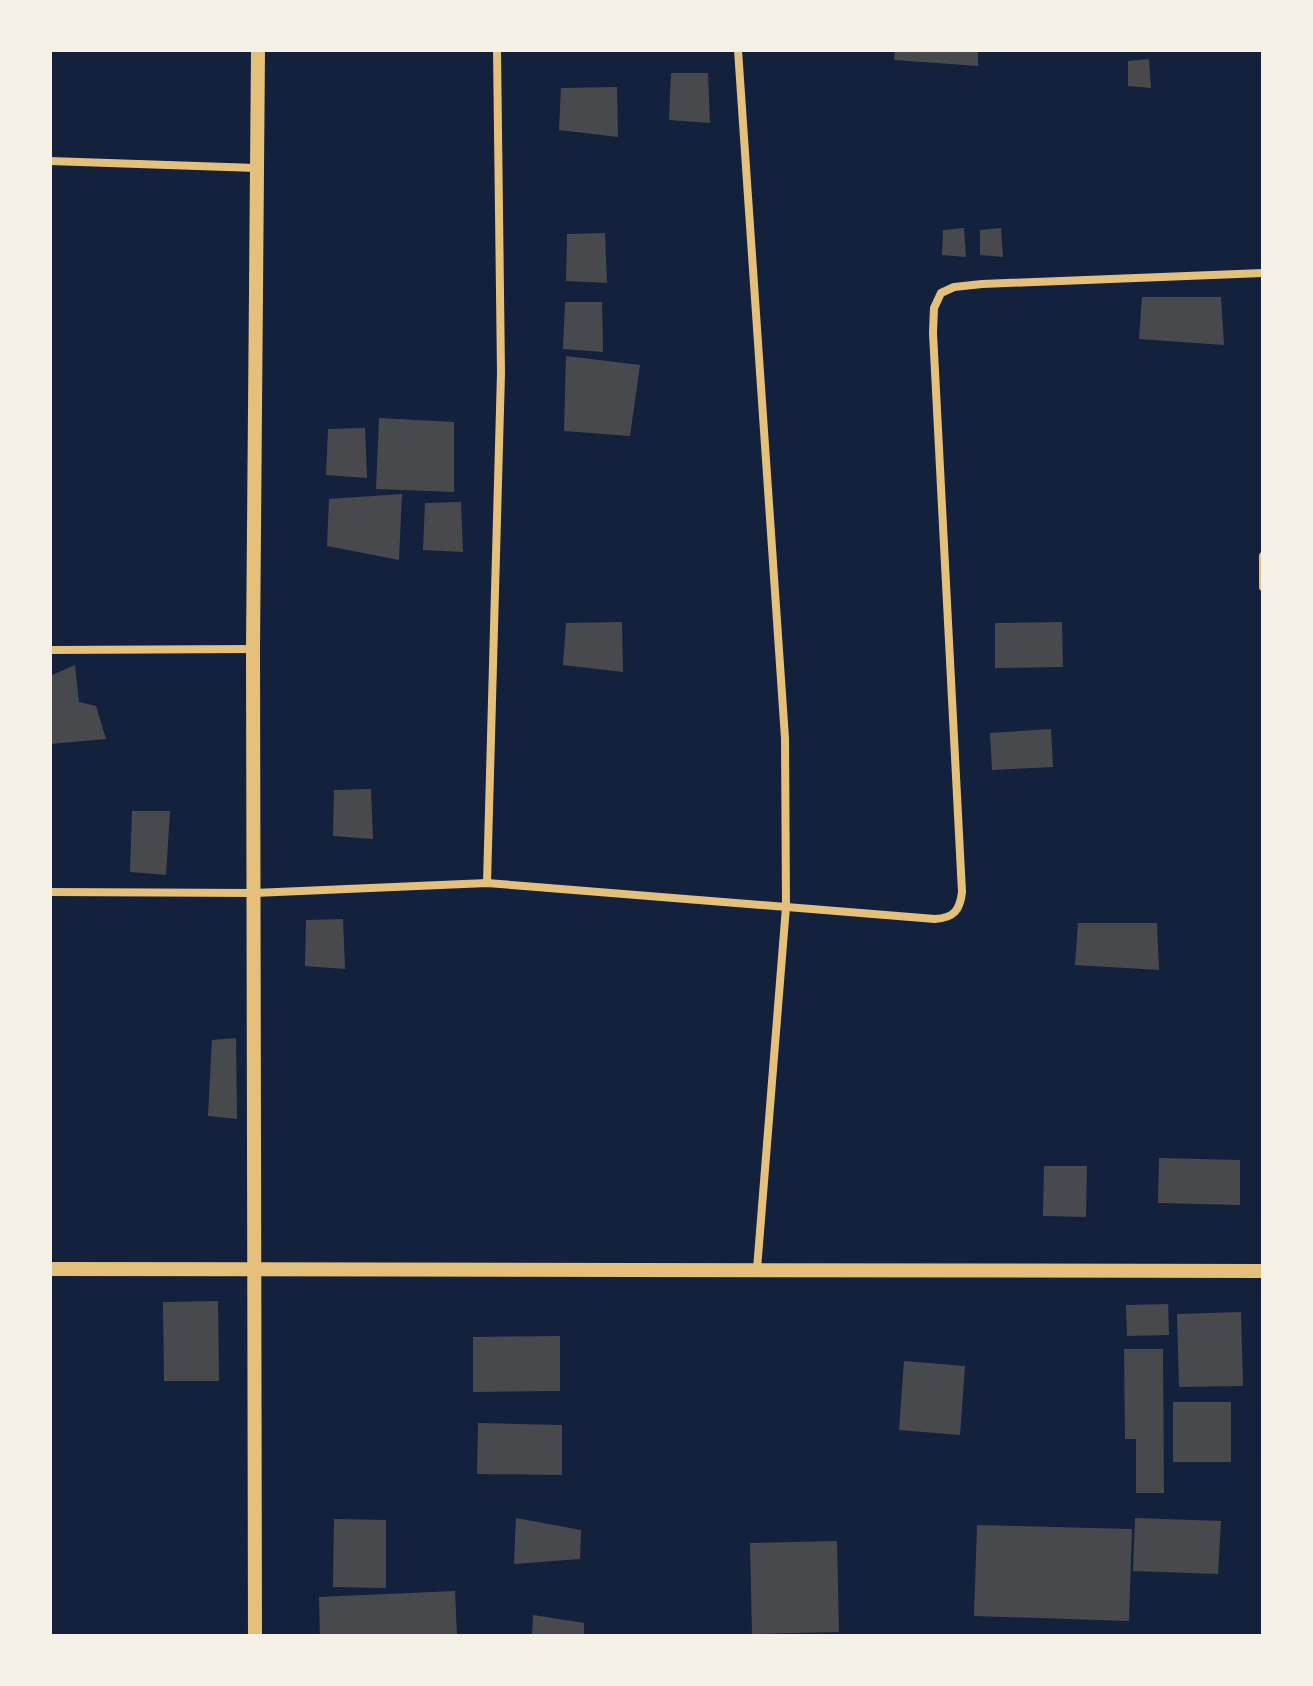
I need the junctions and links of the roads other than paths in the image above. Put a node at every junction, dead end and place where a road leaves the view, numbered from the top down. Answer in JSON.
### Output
{"nodes":[{"id":1,"x":258,"y":50,"type":"edge"},
{"id":2,"x":497,"y":50,"type":"edge"},
{"id":3,"x":738,"y":50,"type":"edge"},
{"id":4,"x":50,"y":161,"type":"edge"},
{"id":5,"x":258,"y":168,"type":"junction"},
{"id":6,"x":1263,"y":273,"type":"edge"},
{"id":7,"x":1262,"y":556,"type":"edge"},
{"id":8,"x":1263,"y":587,"type":"edge"},
{"id":9,"x":253,"y":649,"type":"junction"},
{"id":10,"x":50,"y":650,"type":"edge"},
{"id":11,"x":487,"y":883,"type":"junction"},
{"id":12,"x":50,"y":892,"type":"edge"},
{"id":13,"x":254,"y":893,"type":"junction"},
{"id":14,"x":786,"y":907,"type":"junction"},
{"id":15,"x":50,"y":1269,"type":"edge"},
{"id":16,"x":256,"y":1269,"type":"junction"},
{"id":17,"x":757,"y":1269,"type":"junction"},
{"id":18,"x":1263,"y":1271,"type":"edge"},
{"id":19,"x":255,"y":1636,"type":"edge"}],
"edges":[{"from":1,"to":5,"type":"street"},
{"from":2,"to":11,"type":"street"},
{"from":3,"to":14,"type":"street"},
{"from":4,"to":5,"type":"street"},
{"from":5,"to":9,"type":"street"},
{"from":6,"to":14,"type":"street"},
{"from":7,"to":8,"type":"street"},
{"from":9,"to":10,"type":"street"},
{"from":9,"to":13,"type":"street"},
{"from":11,"to":13,"type":"street"},
{"from":11,"to":14,"type":"street"},
{"from":12,"to":13,"type":"street"},
{"from":13,"to":16,"type":"street"},
{"from":14,"to":17,"type":"street"},
{"from":15,"to":16,"type":"street"},
{"from":16,"to":17,"type":"street"},
{"from":16,"to":19,"type":"street"},
{"from":17,"to":18,"type":"street"}]}
